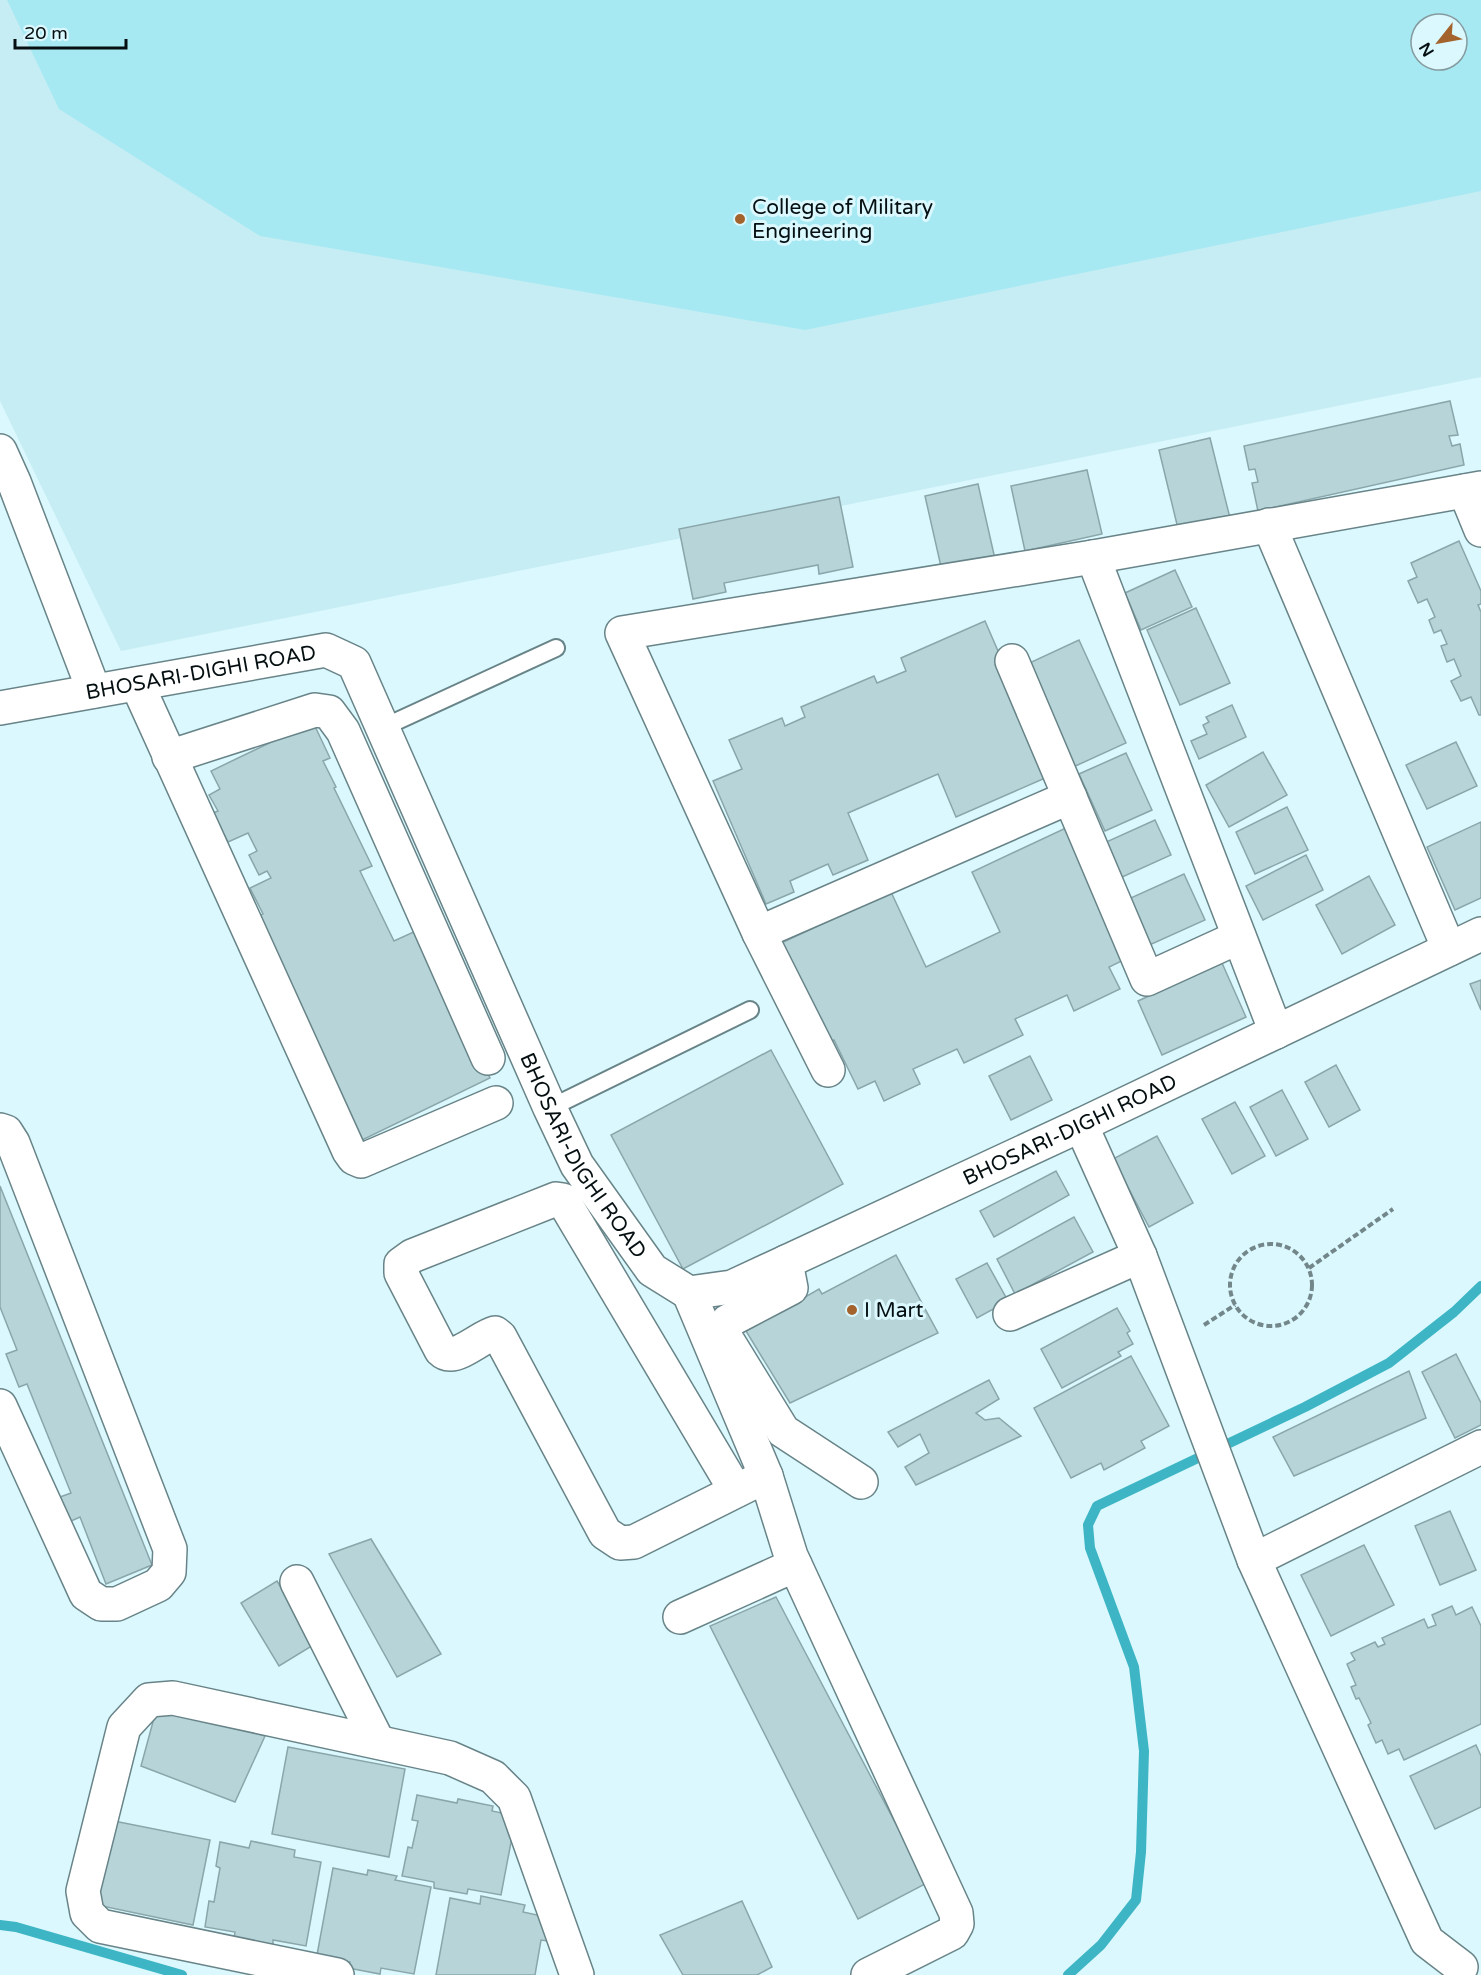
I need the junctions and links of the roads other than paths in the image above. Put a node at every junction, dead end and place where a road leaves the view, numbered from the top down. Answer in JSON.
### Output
{"nodes":[{"id":1,"x":0,"y":451,"type":"edge"},
{"id":2,"x":7,"y":483,"type":"edge"},
{"id":3,"x":1473,"y":489,"type":"edge"},
{"id":4,"x":1269,"y":525,"type":"junction"},
{"id":5,"x":1481,"y":530,"type":"edge"},
{"id":6,"x":1093,"y":557,"type":"junction"},
{"id":7,"x":556,"y":648,"type":"dead end"},
{"id":8,"x":1012,"y":661,"type":"dead end"},
{"id":9,"x":137,"y":684,"type":"junction"},
{"id":10,"x":94,"y":691,"type":"junction"},
{"id":11,"x":0,"y":708,"type":"edge"},
{"id":12,"x":382,"y":728,"type":"junction"},
{"id":13,"x":169,"y":757,"type":"junction"},
{"id":14,"x":1070,"y":797,"type":"junction"},
{"id":15,"x":759,"y":933,"type":"junction"},
{"id":16,"x":1481,"y":934,"type":"edge"},
{"id":17,"x":1239,"y":937,"type":"junction"},
{"id":18,"x":1449,"y":949,"type":"junction"},
{"id":19,"x":750,"y":1010,"type":"dead end"},
{"id":20,"x":1276,"y":1032,"type":"junction"},
{"id":21,"x":488,"y":1058,"type":"dead end"},
{"id":22,"x":828,"y":1070,"type":"dead end"},
{"id":23,"x":496,"y":1103,"type":"dead end"},
{"id":24,"x":550,"y":1108,"type":"junction"},
{"id":25,"x":1081,"y":1125,"type":"junction"},
{"id":26,"x":0,"y":1130,"type":"edge"},
{"id":27,"x":1140,"y":1256,"type":"junction"},
{"id":28,"x":786,"y":1262,"type":"junction"},
{"id":29,"x":689,"y":1293,"type":"junction"},
{"id":30,"x":1010,"y":1314,"type":"dead end"},
{"id":31,"x":0,"y":1406,"type":"edge"},
{"id":32,"x":1481,"y":1447,"type":"edge"},
{"id":33,"x":766,"y":1476,"type":"junction"},
{"id":34,"x":861,"y":1482,"type":"dead end"},
{"id":35,"x":735,"y":1491,"type":"junction"},
{"id":36,"x":1254,"y":1560,"type":"junction"},
{"id":37,"x":795,"y":1565,"type":"junction"},
{"id":38,"x":297,"y":1582,"type":"dead end"},
{"id":39,"x":680,"y":1617,"type":"dead end"},
{"id":40,"x":378,"y":1742,"type":"junction"},
{"id":41,"x":1462,"y":1967,"type":"edge"},
{"id":42,"x":337,"y":1975,"type":"edge"},
{"id":43,"x":577,"y":1975,"type":"edge"},
{"id":44,"x":868,"y":1975,"type":"edge"}],
"edges":[{"from":1,"to":2,"type":"street"},
{"from":2,"to":10,"type":"street"},
{"from":3,"to":4,"type":"street"},
{"from":3,"to":5,"type":"street"},
{"from":4,"to":6,"type":"street"},
{"from":4,"to":18,"type":"street"},
{"from":6,"to":15,"type":"street"},
{"from":6,"to":17,"type":"street"},
{"from":7,"to":12,"type":"lane"},
{"from":8,"to":14,"type":"street"},
{"from":9,"to":10,"type":"street","name":"BHOSARI-DIGHI ROAD"},
{"from":9,"to":12,"type":"street","name":"BHOSARI-DIGHI ROAD"},
{"from":9,"to":13,"type":"street"},
{"from":10,"to":11,"type":"street","name":"BHOSARI-DIGHI ROAD"},
{"from":12,"to":24,"type":"street","name":"BHOSARI-DIGHI ROAD"},
{"from":13,"to":21,"type":"street"},
{"from":13,"to":23,"type":"street"},
{"from":14,"to":15,"type":"street"},
{"from":14,"to":17,"type":"street"},
{"from":15,"to":22,"type":"street"},
{"from":16,"to":18,"type":"street","name":"BHOSARI-DIGHI ROAD"},
{"from":17,"to":20,"type":"street"},
{"from":18,"to":20,"type":"street","name":"BHOSARI-DIGHI ROAD"},
{"from":19,"to":24,"type":"lane"},
{"from":20,"to":25,"type":"street","name":"BHOSARI-DIGHI ROAD"},
{"from":24,"to":29,"type":"street","name":"BHOSARI-DIGHI ROAD"},
{"from":25,"to":27,"type":"street"},
{"from":25,"to":28,"type":"street","name":"BHOSARI-DIGHI ROAD"},
{"from":26,"to":31,"type":"street"},
{"from":27,"to":30,"type":"street"},
{"from":27,"to":36,"type":"street"},
{"from":28,"to":29,"type":"street","name":"BHOSARI-DIGHI ROAD"},
{"from":28,"to":34,"type":"street"},
{"from":29,"to":33,"type":"street"},
{"from":32,"to":36,"type":"street"},
{"from":33,"to":35,"type":"street"},
{"from":33,"to":37,"type":"street"},
{"from":35,"to":35,"type":"street"},
{"from":36,"to":41,"type":"street"},
{"from":37,"to":39,"type":"street"},
{"from":37,"to":44,"type":"street"},
{"from":38,"to":40,"type":"street"},
{"from":40,"to":42,"type":"street"},
{"from":40,"to":43,"type":"street"}]}
